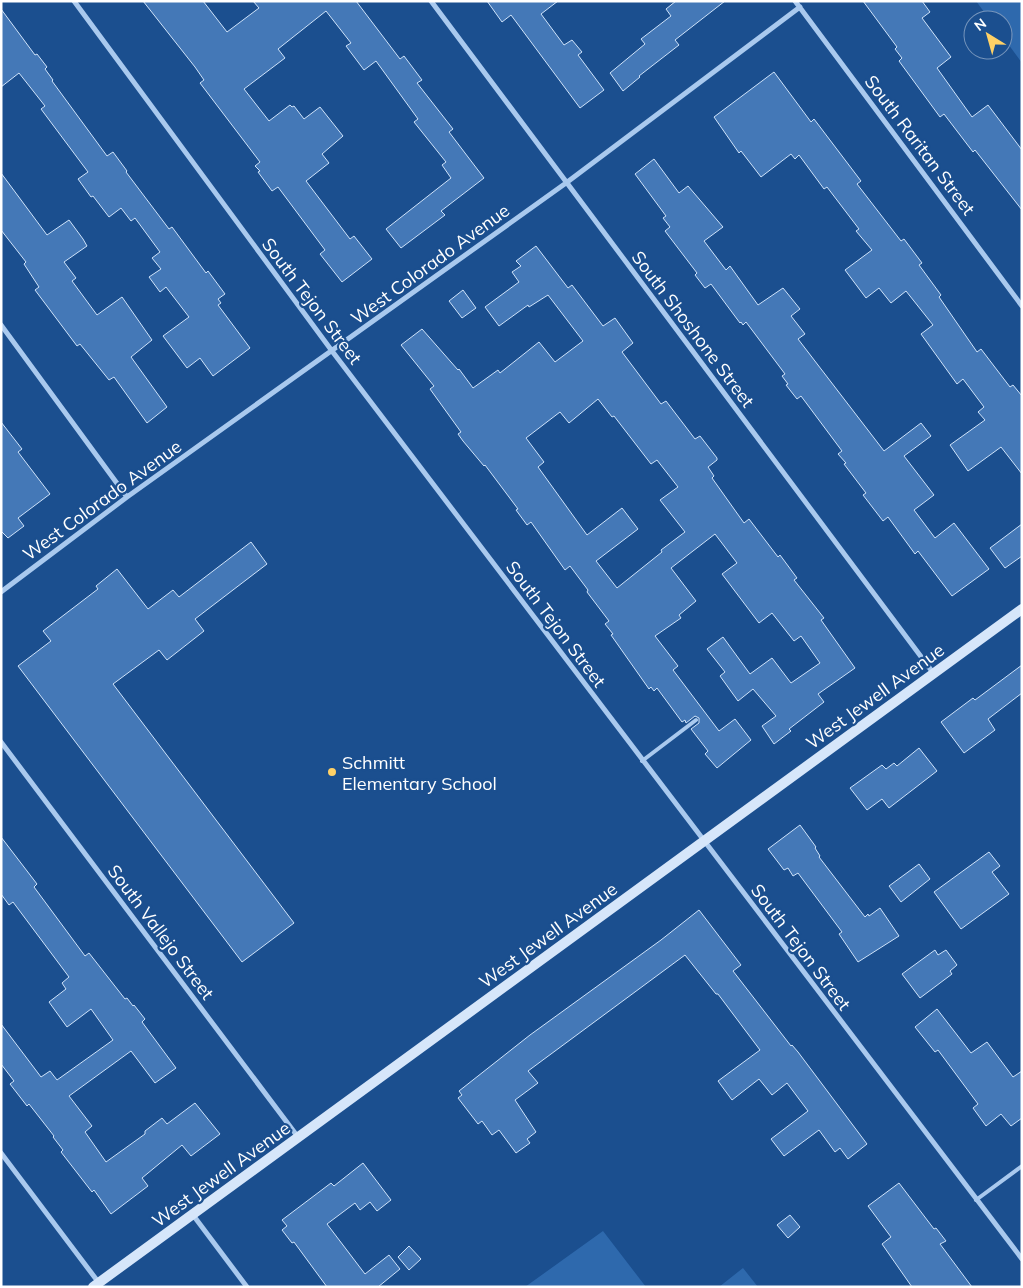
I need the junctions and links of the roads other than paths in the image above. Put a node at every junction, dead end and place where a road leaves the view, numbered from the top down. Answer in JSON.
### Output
{"nodes":[{"id":1,"x":74,"y":1,"type":"edge"},
{"id":2,"x":431,"y":1,"type":"edge"},
{"id":3,"x":796,"y":1,"type":"edge"},
{"id":4,"x":800,"y":7,"type":"junction"},
{"id":5,"x":566,"y":183,"type":"junction"},
{"id":6,"x":1022,"y":306,"type":"edge"},
{"id":7,"x":1,"y":325,"type":"edge"},
{"id":8,"x":332,"y":351,"type":"junction"},
{"id":9,"x":128,"y":497,"type":"junction"},
{"id":10,"x":1,"y":592,"type":"edge"},
{"id":11,"x":1022,"y":610,"type":"edge"},
{"id":12,"x":934,"y":674,"type":"junction"},
{"id":13,"x":696,"y":720,"type":"dead end"},
{"id":14,"x":1,"y":742,"type":"edge"},
{"id":15,"x":642,"y":761,"type":"junction"},
{"id":16,"x":703,"y":842,"type":"junction"},
{"id":17,"x":299,"y":1138,"type":"junction"},
{"id":18,"x":1,"y":1153,"type":"edge"},
{"id":19,"x":1022,"y":1166,"type":"edge"},
{"id":20,"x":976,"y":1200,"type":"junction"},
{"id":21,"x":193,"y":1215,"type":"junction"},
{"id":22,"x":1022,"y":1259,"type":"edge"},
{"id":23,"x":96,"y":1285,"type":"edge"},
{"id":24,"x":247,"y":1287,"type":"edge"}],
"edges":[{"from":1,"to":8,"type":"street","name":"South Tejon Street"},
{"from":2,"to":5,"type":"street","name":"South Shoshone Street"},
{"from":3,"to":4,"type":"street","name":"South Raritan Street"},
{"from":4,"to":5,"type":"street","name":"West Colorado Avenue"},
{"from":4,"to":6,"type":"street","name":"South Raritan Street"},
{"from":5,"to":8,"type":"street","name":"West Colorado Avenue"},
{"from":5,"to":12,"type":"street","name":"South Shoshone Street"},
{"from":7,"to":9,"type":"street"},
{"from":8,"to":9,"type":"street","name":"West Colorado Avenue"},
{"from":8,"to":15,"type":"street","name":"South Tejon Street"},
{"from":9,"to":10,"type":"street","name":"West Colorado Avenue"},
{"from":11,"to":12,"type":"street","name":"West Jewell Avenue"},
{"from":12,"to":16,"type":"street","name":"West Jewell Avenue"},
{"from":13,"to":15,"type":"lane"},
{"from":14,"to":17,"type":"street","name":"South Vallejo Street"},
{"from":15,"to":16,"type":"street","name":"South Tejon Street"},
{"from":16,"to":17,"type":"street","name":"West Jewell Avenue"},
{"from":16,"to":20,"type":"street","name":"South Tejon Street"},
{"from":17,"to":21,"type":"street","name":"West Jewell Avenue"},
{"from":18,"to":23,"type":"street"},
{"from":19,"to":20,"type":"lane"},
{"from":20,"to":22,"type":"street","name":"South Tejon Street"},
{"from":21,"to":23,"type":"street","name":"West Jewell Avenue"},
{"from":21,"to":24,"type":"street"}]}
